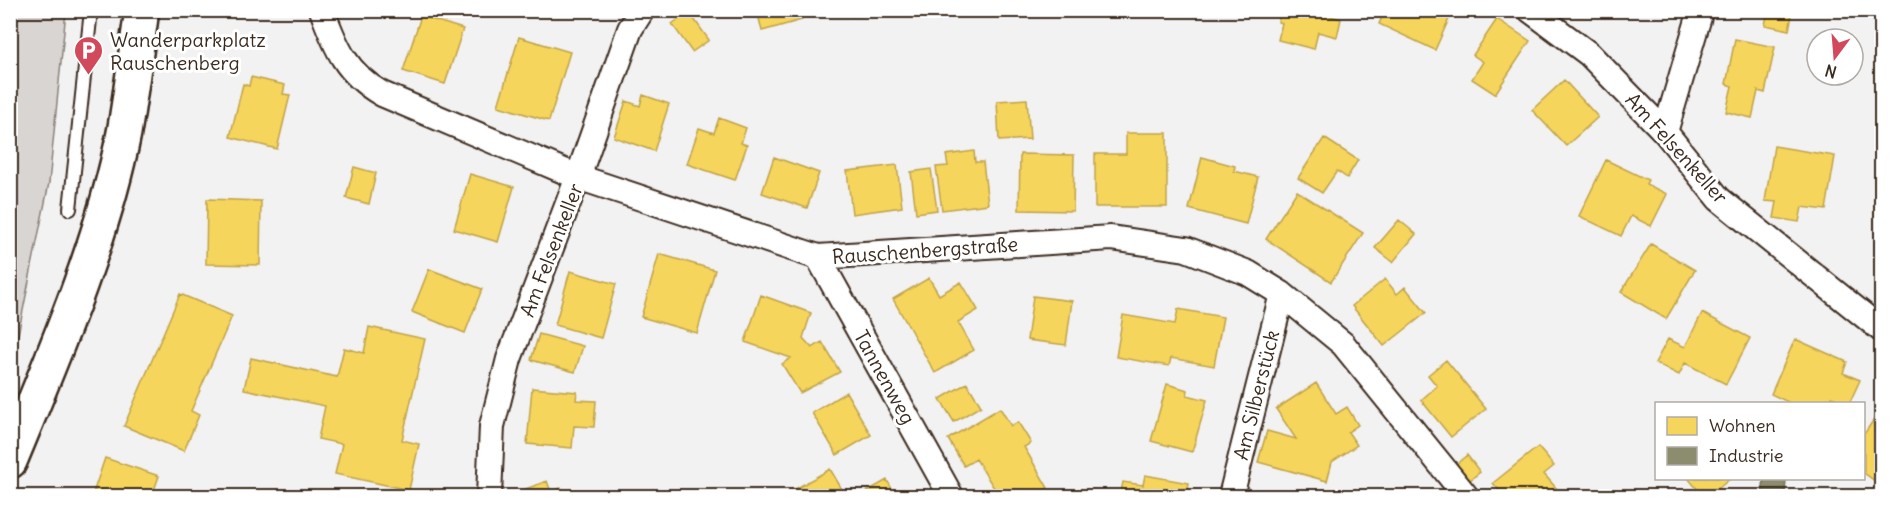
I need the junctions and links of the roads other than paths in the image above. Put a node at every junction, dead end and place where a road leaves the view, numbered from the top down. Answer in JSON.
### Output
{"nodes":[{"id":1,"x":92,"y":10,"type":"edge"},
{"id":2,"x":142,"y":10,"type":"edge"},
{"id":3,"x":322,"y":10,"type":"edge"},
{"id":4,"x":642,"y":10,"type":"edge"},
{"id":5,"x":1530,"y":10,"type":"edge"},
{"id":6,"x":1701,"y":10,"type":"edge"},
{"id":7,"x":1665,"y":132,"type":"junction"},
{"id":8,"x":578,"y":177,"type":"junction"},
{"id":9,"x":70,"y":209,"type":"dead end"},
{"id":10,"x":818,"y":257,"type":"junction"},
{"id":11,"x":1282,"y":294,"type":"junction"},
{"id":12,"x":1881,"y":330,"type":"edge"},
{"id":13,"x":10,"y":461,"type":"edge"},
{"id":14,"x":489,"y":496,"type":"edge"},
{"id":15,"x":951,"y":496,"type":"edge"},
{"id":16,"x":1231,"y":496,"type":"edge"},
{"id":17,"x":1466,"y":496,"type":"edge"}],
"edges":[{"from":1,"to":9,"type":"lane"},
{"from":2,"to":13,"type":"main road"},
{"from":3,"to":8,"type":"street","name":"Rauschenbergstraße"},
{"from":4,"to":8,"type":"street","name":"Am Felsenkeller"},
{"from":5,"to":7,"type":"street","name":"Am Felsenkeller"},
{"from":6,"to":7,"type":"street"},
{"from":7,"to":12,"type":"street","name":"Am Felsenkeller"},
{"from":8,"to":10,"type":"street","name":"Rauschenbergstraße"},
{"from":8,"to":14,"type":"street","name":"Am Felsenkeller"},
{"from":10,"to":11,"type":"street","name":"Rauschenbergstraße"},
{"from":10,"to":15,"type":"street","name":"Tannenweg"},
{"from":11,"to":16,"type":"street","name":"Am Silberstück"},
{"from":11,"to":17,"type":"street","name":"Rauschenbergstraße"}]}
